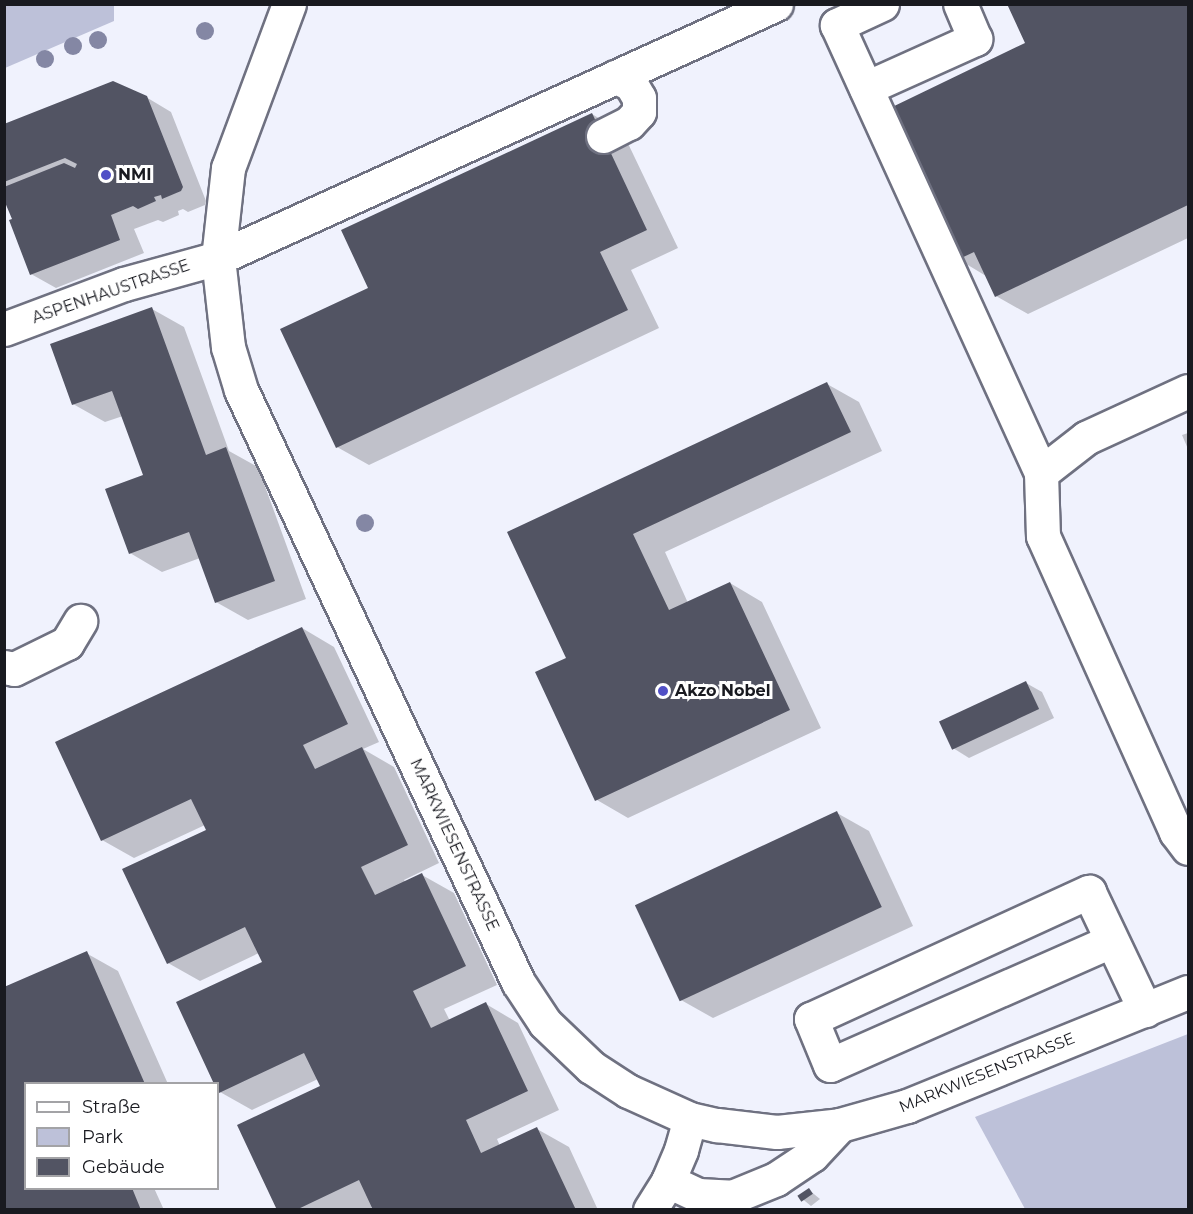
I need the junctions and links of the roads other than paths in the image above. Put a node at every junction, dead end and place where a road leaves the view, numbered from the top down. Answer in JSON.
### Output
{"nodes":[{"id":1,"x":288,"y":4,"type":"edge"},
{"id":2,"x":776,"y":4,"type":"edge"},
{"id":3,"x":882,"y":4,"type":"edge"},
{"id":4,"x":960,"y":4,"type":"edge"},
{"id":5,"x":833,"y":15,"type":"edge"},
{"id":6,"x":616,"y":77,"type":"junction"},
{"id":7,"x":866,"y":88,"type":"junction"},
{"id":8,"x":603,"y":136,"type":"dead end"},
{"id":9,"x":218,"y":258,"type":"junction"},
{"id":10,"x":4,"y":329,"type":"edge"},
{"id":11,"x":1188,"y":391,"type":"edge"},
{"id":12,"x":1041,"y":473,"type":"junction"},
{"id":13,"x":80,"y":621,"type":"dead end"},
{"id":14,"x":4,"y":667,"type":"edge"},
{"id":15,"x":1188,"y":848,"type":"edge"},
{"id":16,"x":1111,"y":941,"type":"junction"},
{"id":17,"x":1188,"y":992,"type":"edge"},
{"id":18,"x":1145,"y":1010,"type":"junction"},
{"id":19,"x":690,"y":1119,"type":"junction"},
{"id":20,"x":840,"y":1125,"type":"junction"},
{"id":21,"x":668,"y":1181,"type":"junction"},
{"id":22,"x":650,"y":1209,"type":"edge"}],
"edges":[{"from":1,"to":9,"type":"street","name":"MARKWIESENSTRASSE"},
{"from":2,"to":6,"type":"street","name":"ASPENHAUSTRASSE"},
{"from":3,"to":5,"type":"street"},
{"from":4,"to":7,"type":"street"},
{"from":5,"to":7,"type":"street"},
{"from":6,"to":8,"type":"street"},
{"from":6,"to":9,"type":"street","name":"ASPENHAUSTRASSE"},
{"from":7,"to":12,"type":"street"},
{"from":9,"to":10,"type":"street","name":"ASPENHAUSTRASSE"},
{"from":9,"to":19,"type":"street","name":"MARKWIESENSTRASSE"},
{"from":11,"to":12,"type":"street"},
{"from":12,"to":15,"type":"street"},
{"from":13,"to":14,"type":"street"},
{"from":16,"to":16,"type":"street"},
{"from":16,"to":18,"type":"street"},
{"from":17,"to":18,"type":"street","name":"MARKWIESENSTRASSE"},
{"from":18,"to":20,"type":"street","name":"MARKWIESENSTRASSE"},
{"from":19,"to":20,"type":"street","name":"MARKWIESENSTRASSE"},
{"from":19,"to":21,"type":"street"},
{"from":20,"to":21,"type":"street"},
{"from":21,"to":22,"type":"street"}]}
